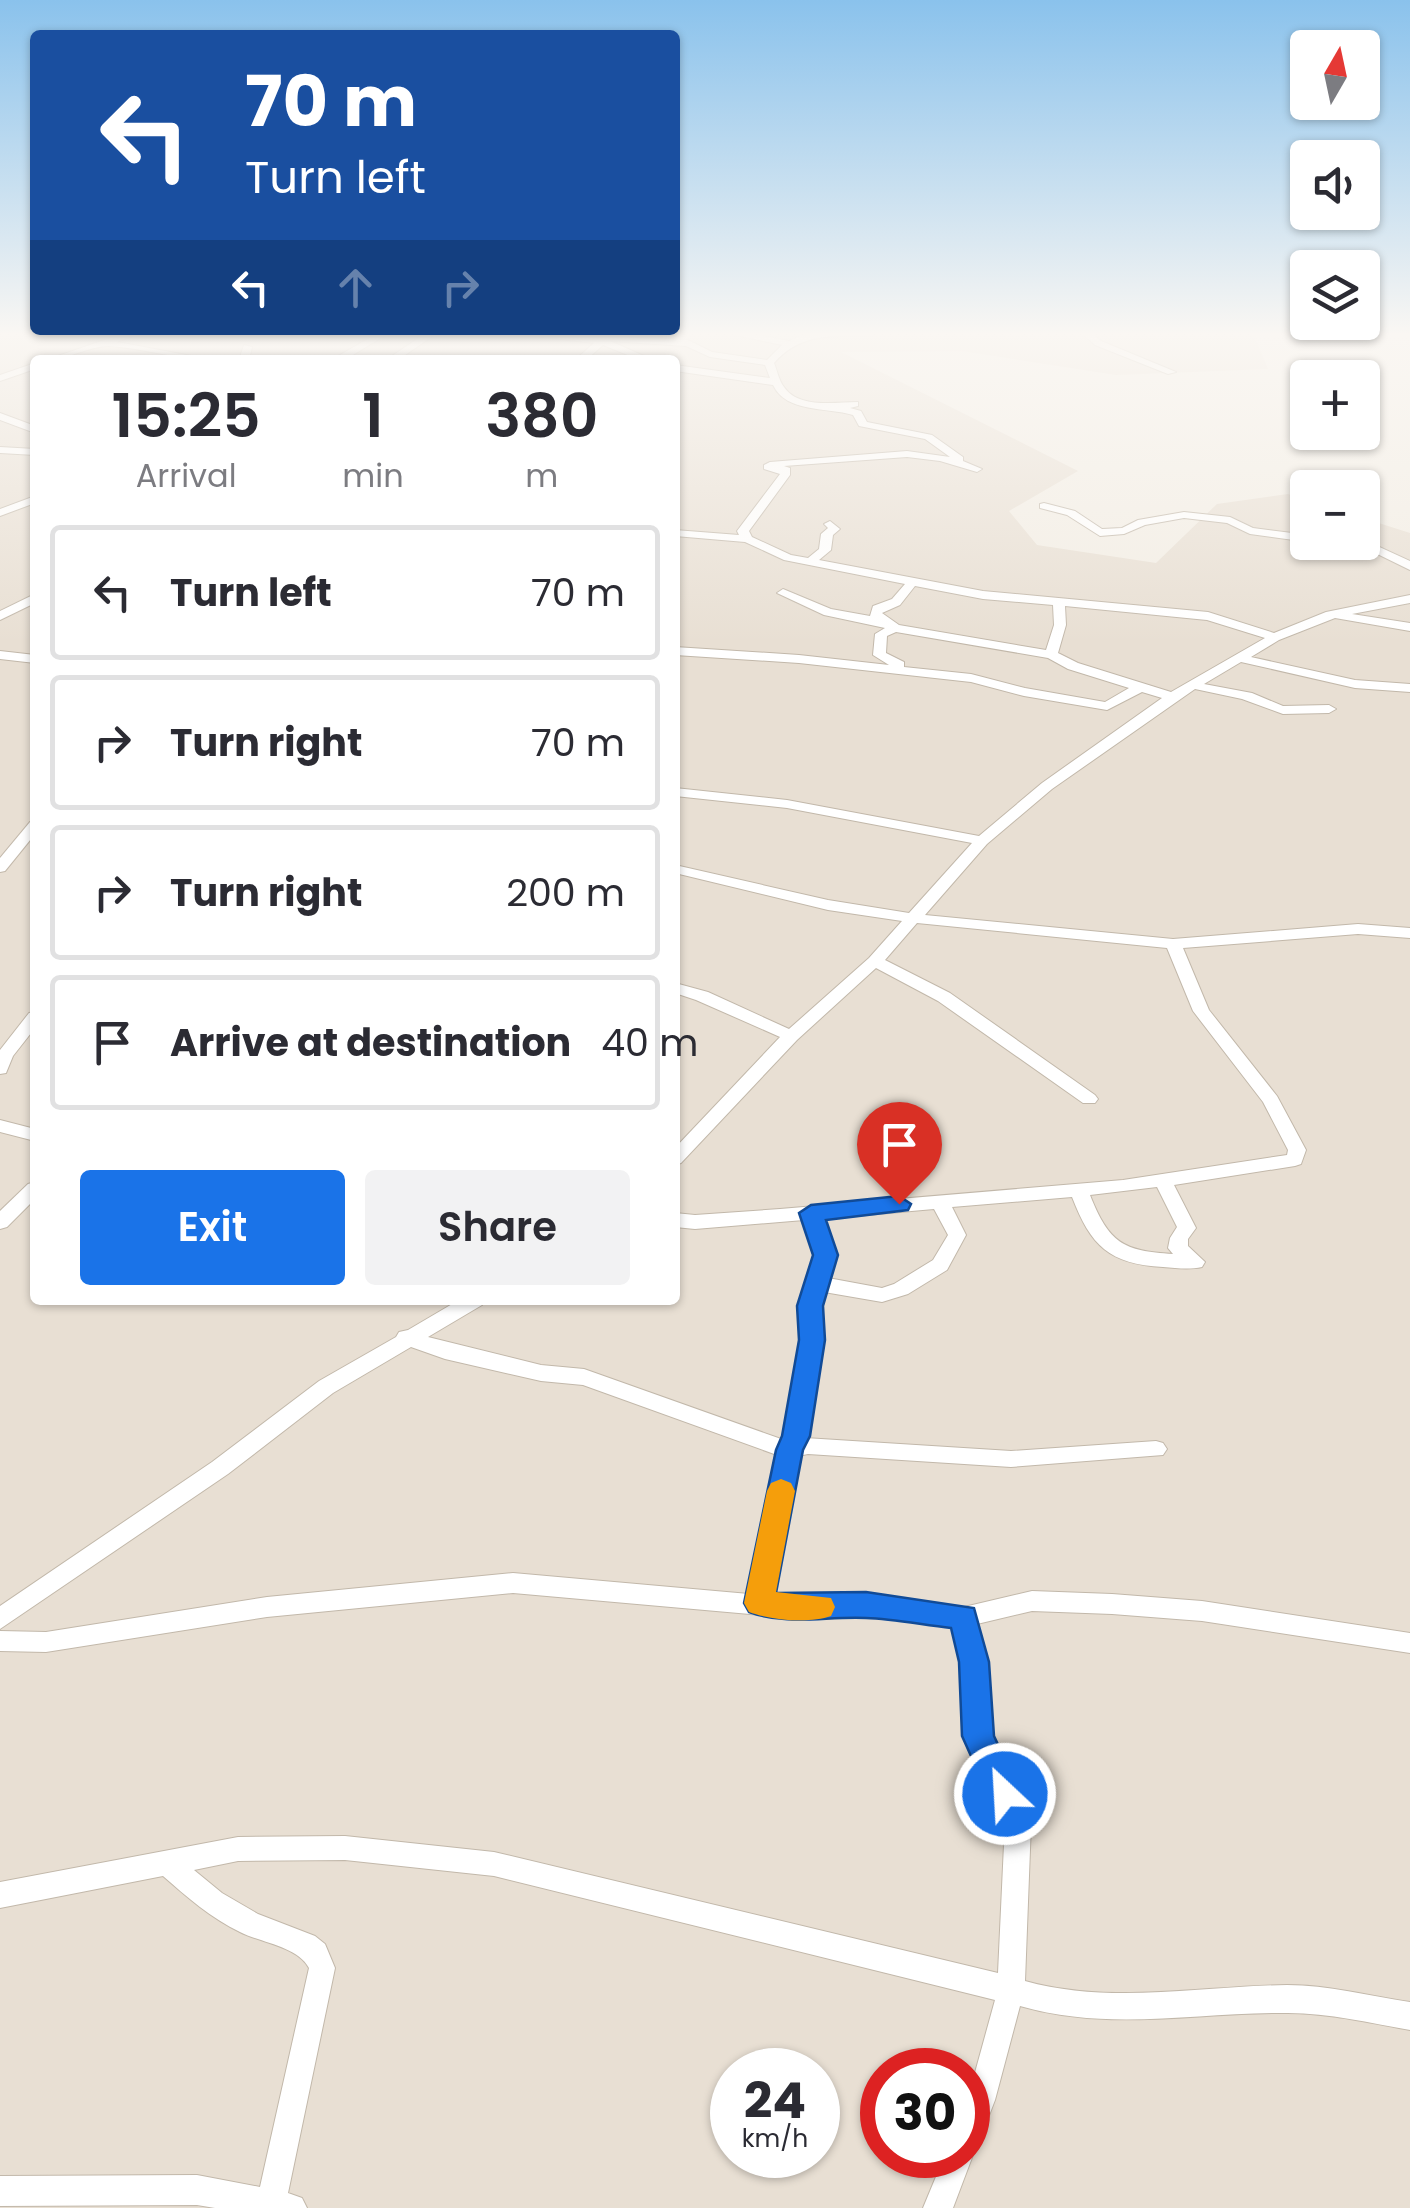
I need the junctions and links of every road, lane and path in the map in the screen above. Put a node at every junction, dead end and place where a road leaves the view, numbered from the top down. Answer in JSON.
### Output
{"nodes":[{"id":1,"x":923,"y":436,"type":"edge"},
{"id":2,"x":0,"y":450,"type":"edge"},
{"id":3,"x":30,"y":452,"type":"edge"},
{"id":4,"x":30,"y":500,"type":"edge"},
{"id":5,"x":1044,"y":506,"type":"dead end"},
{"id":6,"x":0,"y":513,"type":"edge"},
{"id":7,"x":830,"y":524,"type":"dead end"},
{"id":8,"x":680,"y":534,"type":"edge"},
{"id":9,"x":1290,"y":537,"type":"edge"},
{"id":10,"x":747,"y":540,"type":"junction"},
{"id":11,"x":1380,"y":551,"type":"edge"},
{"id":12,"x":810,"y":562,"type":"junction"},
{"id":13,"x":1410,"y":566,"type":"edge"},
{"id":14,"x":913,"y":581,"type":"junction"},
{"id":15,"x":782,"y":592,"type":"dead end"},
{"id":16,"x":1410,"y":599,"type":"edge"},
{"id":17,"x":30,"y":601,"type":"edge"},
{"id":18,"x":1058,"y":602,"type":"junction"},
{"id":19,"x":1336,"y":614,"type":"junction"},
{"id":20,"x":0,"y":616,"type":"edge"},
{"id":21,"x":889,"y":625,"type":"junction"},
{"id":22,"x":1410,"y":627,"type":"edge"},
{"id":23,"x":1275,"y":637,"type":"junction"},
{"id":24,"x":680,"y":652,"type":"edge"},
{"id":25,"x":0,"y":655,"type":"edge"},
{"id":26,"x":1051,"y":655,"type":"junction"},
{"id":27,"x":1240,"y":658,"type":"junction"},
{"id":28,"x":30,"y":659,"type":"edge"},
{"id":29,"x":971,"y":678,"type":"junction"},
{"id":30,"x":1193,"y":685,"type":"junction"},
{"id":31,"x":1142,"y":686,"type":"junction"},
{"id":32,"x":1410,"y":688,"type":"edge"},
{"id":33,"x":1172,"y":697,"type":"junction"},
{"id":34,"x":1329,"y":709,"type":"dead end"},
{"id":35,"x":680,"y":793,"type":"edge"},
{"id":36,"x":30,"y":836,"type":"edge"},
{"id":37,"x":982,"y":841,"type":"junction"},
{"id":38,"x":0,"y":868,"type":"edge"},
{"id":39,"x":680,"y":870,"type":"edge"},
{"id":40,"x":910,"y":918,"type":"junction"},
{"id":41,"x":1410,"y":933,"type":"edge"},
{"id":42,"x":1173,"y":944,"type":"junction"},
{"id":43,"x":875,"y":961,"type":"junction"},
{"id":44,"x":680,"y":989,"type":"edge"},
{"id":45,"x":30,"y":1023,"type":"edge"},
{"id":46,"x":791,"y":1036,"type":"junction"},
{"id":47,"x":0,"y":1069,"type":"edge"},
{"id":48,"x":1089,"y":1099,"type":"dead end"},
{"id":49,"x":0,"y":1126,"type":"edge"},
{"id":50,"x":30,"y":1134,"type":"edge"},
{"id":51,"x":680,"y":1155,"type":"edge"},
{"id":52,"x":1162,"y":1180,"type":"junction"},
{"id":53,"x":1078,"y":1189,"type":"junction"},
{"id":54,"x":30,"y":1192,"type":"edge"},
{"id":55,"x":939,"y":1200,"type":"junction"},
{"id":56,"x":811,"y":1213,"type":"junction"},
{"id":57,"x":680,"y":1220,"type":"edge"},
{"id":58,"x":0,"y":1222,"type":"edge"},
{"id":59,"x":816,"y":1283,"type":"junction"},
{"id":60,"x":457,"y":1305,"type":"edge"},
{"id":61,"x":406,"y":1338,"type":"junction"},
{"id":62,"x":1156,"y":1449,"type":"dead end"},
{"id":63,"x":790,"y":1450,"type":"junction"},
{"id":64,"x":759,"y":1603,"type":"junction"},
{"id":65,"x":964,"y":1617,"type":"junction"},
{"id":66,"x":0,"y":1619,"type":"edge"},
{"id":67,"x":0,"y":1641,"type":"edge"},
{"id":68,"x":1410,"y":1643,"type":"edge"},
{"id":69,"x":167,"y":1863,"type":"junction"},
{"id":70,"x":0,"y":1894,"type":"edge"},
{"id":71,"x":1010,"y":1990,"type":"junction"},
{"id":72,"x":1410,"y":2016,"type":"edge"},
{"id":73,"x":990,"y":2066,"type":"edge"},
{"id":74,"x":950,"y":2178,"type":"edge"},
{"id":75,"x":0,"y":2191,"type":"edge"},
{"id":76,"x":281,"y":2205,"type":"edge"},
{"id":77,"x":938,"y":2208,"type":"edge"}],
"edges":[{"from":1,"to":10,"type":"street"},
{"from":2,"to":3,"type":"street"},
{"from":4,"to":6,"type":"street"},
{"from":5,"to":9,"type":"street"},
{"from":7,"to":12,"type":"street"},
{"from":8,"to":10,"type":"street"},
{"from":10,"to":12,"type":"street"},
{"from":11,"to":13,"type":"street"},
{"from":12,"to":14,"type":"street"},
{"from":14,"to":18,"type":"street"},
{"from":14,"to":21,"type":"street"},
{"from":15,"to":21,"type":"street"},
{"from":16,"to":19,"type":"street"},
{"from":17,"to":20,"type":"street"},
{"from":18,"to":23,"type":"street"},
{"from":18,"to":26,"type":"street"},
{"from":19,"to":22,"type":"street"},
{"from":19,"to":23,"type":"street"},
{"from":21,"to":26,"type":"street"},
{"from":21,"to":29,"type":"street"},
{"from":23,"to":27,"type":"street"},
{"from":24,"to":29,"type":"street"},
{"from":25,"to":28,"type":"street"},
{"from":26,"to":31,"type":"street"},
{"from":27,"to":30,"type":"street"},
{"from":27,"to":32,"type":"street"},
{"from":29,"to":31,"type":"street"},
{"from":30,"to":33,"type":"street"},
{"from":30,"to":34,"type":"street"},
{"from":31,"to":33,"type":"street"},
{"from":33,"to":37,"type":"street"},
{"from":35,"to":37,"type":"street"},
{"from":36,"to":38,"type":"street"},
{"from":37,"to":40,"type":"street"},
{"from":39,"to":40,"type":"street"},
{"from":40,"to":42,"type":"street"},
{"from":40,"to":43,"type":"street"},
{"from":41,"to":42,"type":"street"},
{"from":42,"to":52,"type":"street"},
{"from":43,"to":46,"type":"street"},
{"from":43,"to":48,"type":"street"},
{"from":44,"to":46,"type":"street"},
{"from":45,"to":47,"type":"street"},
{"from":46,"to":51,"type":"street"},
{"from":49,"to":50,"type":"street"},
{"from":52,"to":53,"type":"street"},
{"from":52,"to":53,"type":"street"},
{"from":53,"to":55,"type":"street"},
{"from":54,"to":58,"type":"street"},
{"from":55,"to":56,"type":"street"},
{"from":55,"to":59,"type":"street"},
{"from":56,"to":57,"type":"street"},
{"from":56,"to":59,"type":"street"},
{"from":59,"to":63,"type":"street"},
{"from":60,"to":61,"type":"street"},
{"from":61,"to":63,"type":"street"},
{"from":61,"to":66,"type":"street"},
{"from":62,"to":63,"type":"street"},
{"from":63,"to":64,"type":"street"},
{"from":64,"to":65,"type":"street"},
{"from":64,"to":67,"type":"street"},
{"from":65,"to":68,"type":"street"},
{"from":65,"to":71,"type":"street"},
{"from":69,"to":70,"type":"street"},
{"from":69,"to":71,"type":"street"},
{"from":69,"to":76,"type":"street"},
{"from":71,"to":72,"type":"street"},
{"from":71,"to":73,"type":"street"},
{"from":74,"to":77,"type":"street"},
{"from":75,"to":76,"type":"street"}]}
